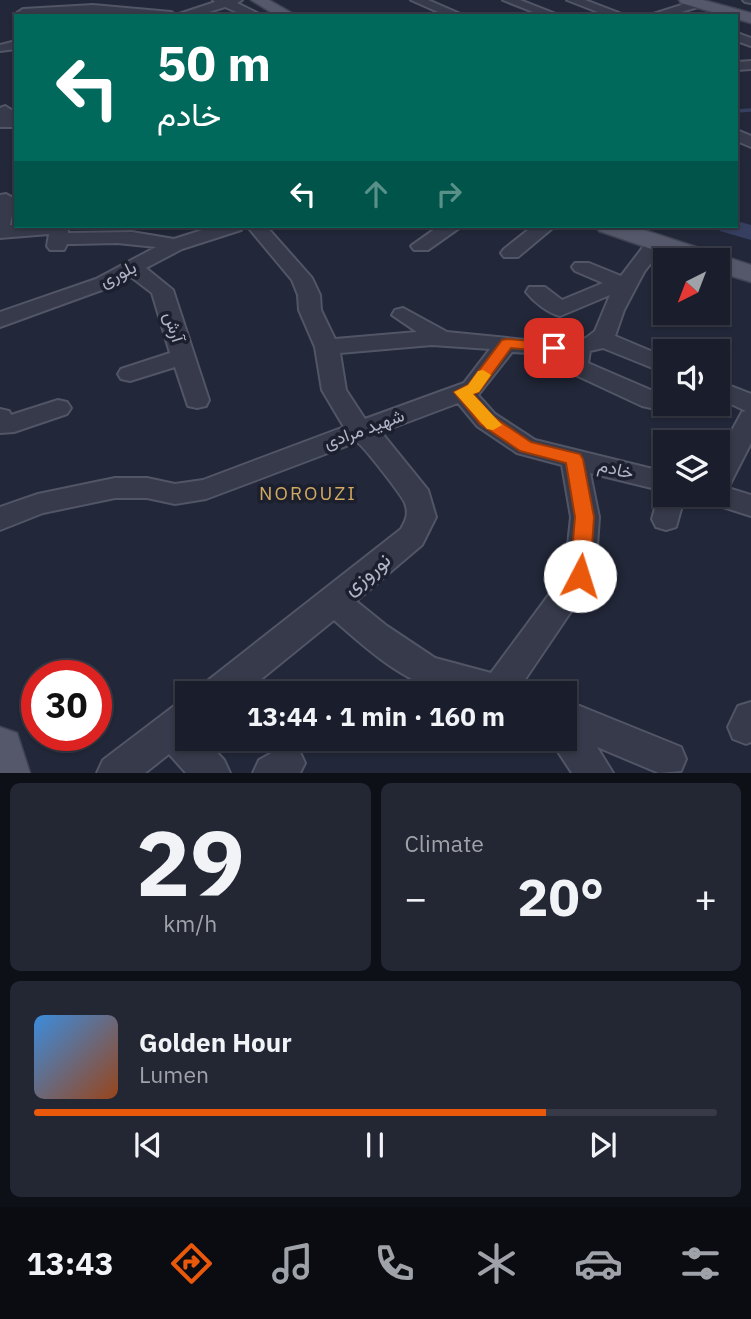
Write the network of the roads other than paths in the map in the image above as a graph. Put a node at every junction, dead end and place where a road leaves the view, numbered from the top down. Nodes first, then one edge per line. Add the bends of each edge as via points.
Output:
1 (258, 0) edge
2 (417, 0) edge
3 (509, 0) edge
4 (227, 1) edge
5 (577, 1) edge
6 (693, 4) edge
7 (23, 13) dead end
8 (149, 14) edge
9 (188, 14) edge
10 (253, 14) edge
11 (285, 14) edge
12 (454, 14) edge
13 (549, 14) edge
14 (615, 14) edge
15 (662, 14) edge
16 (726, 14) edge
17 (729, 14) edge
18 (7, 198) edge
19 (0, 226) edge
20 (47, 228) edge
21 (59, 228) edge
22 (228, 228) edge
23 (259, 228) edge
24 (449, 228) edge
25 (542, 228) edge
26 (614, 228) edge
27 (0, 232) edge
28 (657, 242) junction
29 (175, 245) junction
30 (422, 246) dead end
31 (674, 248) edge
32 (511, 253) dead end
33 (582, 267) dead end
34 (730, 267) edge
35 (132, 268) junction
36 (751, 274) edge
37 (625, 285) junction
38 (537, 292) dead end
39 (403, 314) dead end
40 (0, 320) edge
41 (442, 338) junction
42 (590, 342) junction
43 (507, 343) junction
44 (327, 347) junction
45 (183, 357) junction
46 (653, 362) edge
47 (130, 374) dead end
48 (462, 392) junction
49 (730, 394) edge
50 (197, 400) dead end
51 (651, 400) dead end
52 (751, 404) edge
53 (58, 408) dead end
54 (0, 417) edge
55 (749, 428) edge
56 (360, 431) junction
57 (574, 459) junction
58 (730, 460) edge
59 (653, 479) edge
60 (730, 499) edge
61 (751, 506) edge
62 (0, 519) edge
63 (334, 601) junction
64 (233, 681) edge
65 (467, 681) edge
66 (511, 681) edge
67 (577, 721) edge
68 (175, 727) edge
69 (0, 749) edge
70 (577, 750) edge
71 (197, 751) edge
72 (667, 759) dead end
73 (6, 773) edge
74 (116, 773) edge
75 (211, 773) edge
76 (594, 773) edge

1 - 11 main road
2 - 12 street
3 - 13 street
4 - 9 street
4 - 10 street
5 - 13 street
5 - 14 street
6 - 15 street
6 - 16 main road
6 - 17 main road
7 - 8 street via 93,9
18 - 19 street
20 - 27 street
21 - 29 street via 57,245 104,235
22 - 29 street, بلوری
23 - 44 street, نوروزی via 302,278
24 - 30 street
25 - 32 street
26 - 28 main road
28 - 31 main road
28 - 37 street
29 - 35 street, بلوری
33 - 37 street
34 - 36 main road
35 - 40 street, بلوری
35 - 45 street, آرش via 162,290
37 - 38 street via 560,309
37 - 42 street
39 - 41 street
41 - 43 street
41 - 44 street
42 - 43 street via 536,348
42 - 46 street
42 - 51 street via 575,366 598,387
43 - 48 street, شهید مرادی via 473,388
44 - 56 street, نوروزی via 334,390
45 - 47 street
45 - 50 street, آرش
48 - 56 street, شهید مرادی
48 - 57 street, خادم via 486,420 526,447
49 - 52 street
53 - 54 street via 5,426
55 - 58 street
56 - 62 street, شهید مرادی via 206,489 175,494 115,488 38,504
56 - 63 street, نوروزی via 375,441 418,497 422,517 412,537
57 - 59 street, خادم
57 - 66 street via 585,517 580,576
60 - 61 street
63 - 64 street, نوروزی
63 - 65 street via 426,670
67 - 72 street
68 - 74 street
69 - 73 main road
70 - 76 street
71 - 75 street

